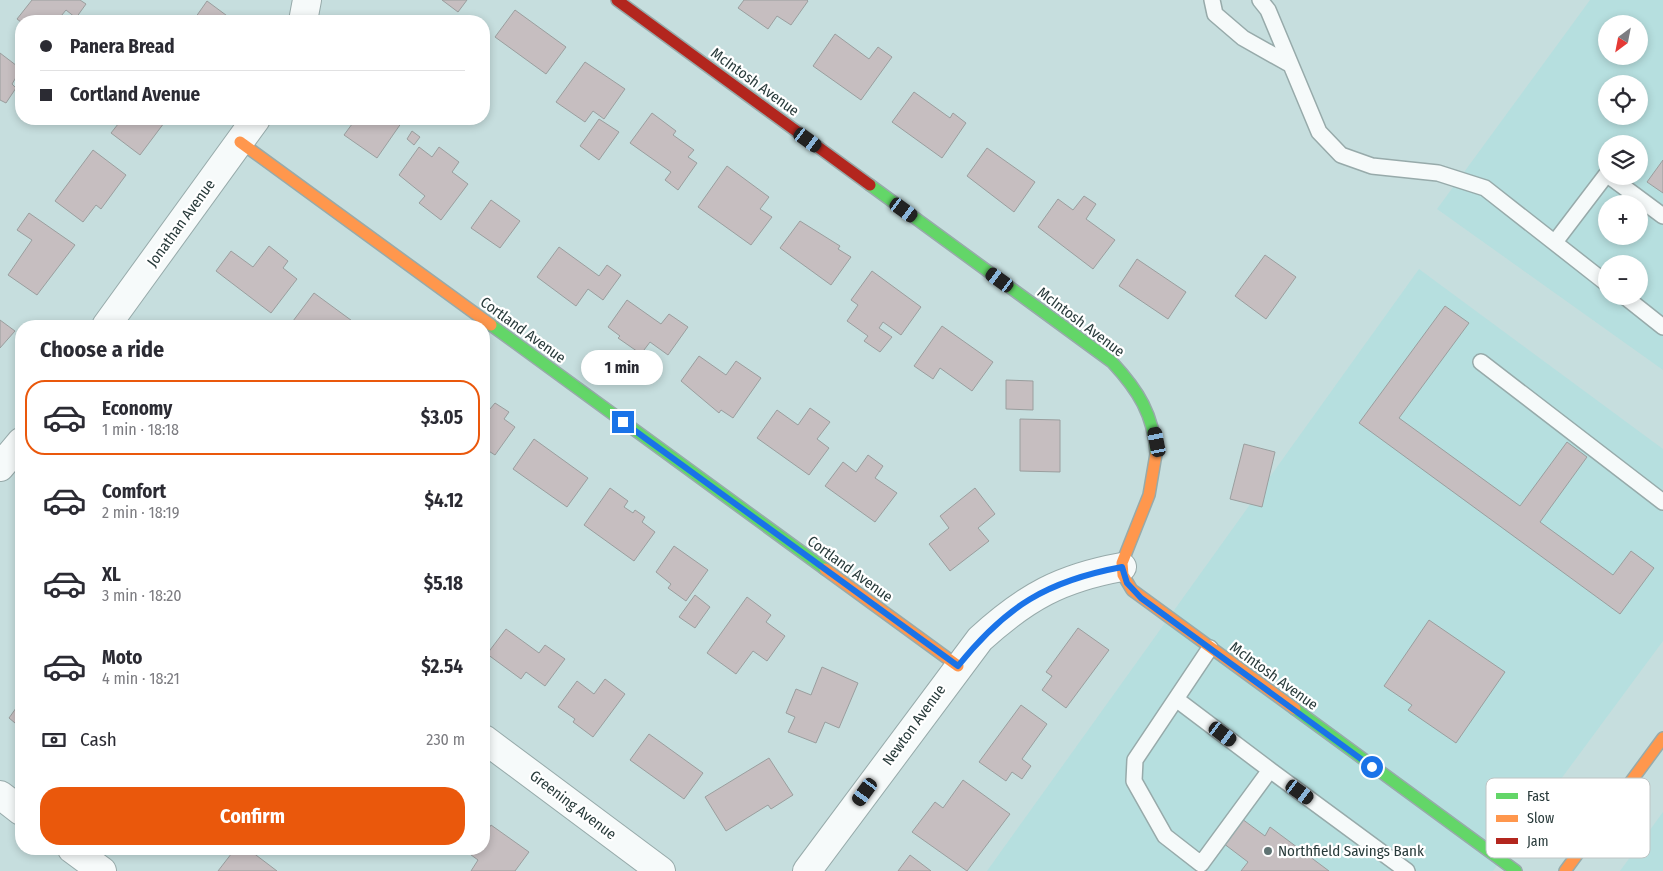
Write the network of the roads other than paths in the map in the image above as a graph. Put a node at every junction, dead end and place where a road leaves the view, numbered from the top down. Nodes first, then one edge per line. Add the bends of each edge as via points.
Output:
1 (307, 0) edge
2 (617, 0) edge
3 (1212, 0) edge
4 (1260, 0) edge
5 (304, 15) edge
6 (1291, 65) junction
7 (252, 125) edge
8 (240, 142) junction
9 (1601, 185) edge
10 (1620, 185) edge
11 (1663, 216) edge
12 (1555, 242) junction
13 (1598, 276) edge
14 (1635, 305) edge
15 (110, 320) edge
16 (484, 320) edge
17 (490, 324) edge
18 (1663, 327) edge
19 (1481, 362) dead end
20 (15, 449) edge
21 (0, 467) edge
22 (1663, 502) edge
23 (1122, 567) junction
24 (1210, 648) junction
25 (958, 666) junction
26 (1176, 699) junction
27 (1663, 738) edge
28 (490, 743) edge
29 (1270, 770) junction
30 (1633, 778) edge
31 (0, 795) edge
32 (15, 806) edge
33 (1486, 849) edge
34 (80, 855) edge
35 (1498, 858) edge
36 (1574, 858) edge
37 (102, 871) edge
38 (661, 871) edge
39 (807, 871) edge
40 (1407, 871) edge
41 (1516, 871) edge
42 (1564, 871) edge

1 - 5 street
2 - 23 main road, McIntosh Avenue via 1126,375 1152,420 1158,458 1155,476 1124,553
3 - 6 lane via 1215,14 1243,38
4 - 6 lane via 1268,10
6 - 12 lane via 1319,132 1341,155 1372,166 1438,173 1485,188
7 - 8 street, Jonathan Avenue
8 - 15 street, Jonathan Avenue
8 - 16 main road, Cortland Avenue
9 - 12 lane
10 - 11 lane
12 - 13 lane
14 - 18 lane
17 - 25 main road, Cortland Avenue
19 - 22 lane
20 - 21 street
23 - 24 main road, McIntosh Avenue via 1132,590
23 - 25 street, Newton Avenue via 1073,579 1028,599 980,639
24 - 26 lane
24 - 33 main road, McIntosh Avenue
25 - 39 street, Newton Avenue
26 - 29 lane
26 - 29 lane via 1135,760 1134,781 1166,836 1200,864
27 - 30 main road
28 - 38 street, Greening Avenue
29 - 40 lane
31 - 32 street
34 - 37 street
35 - 41 main road, McIntosh Avenue
36 - 42 main road

